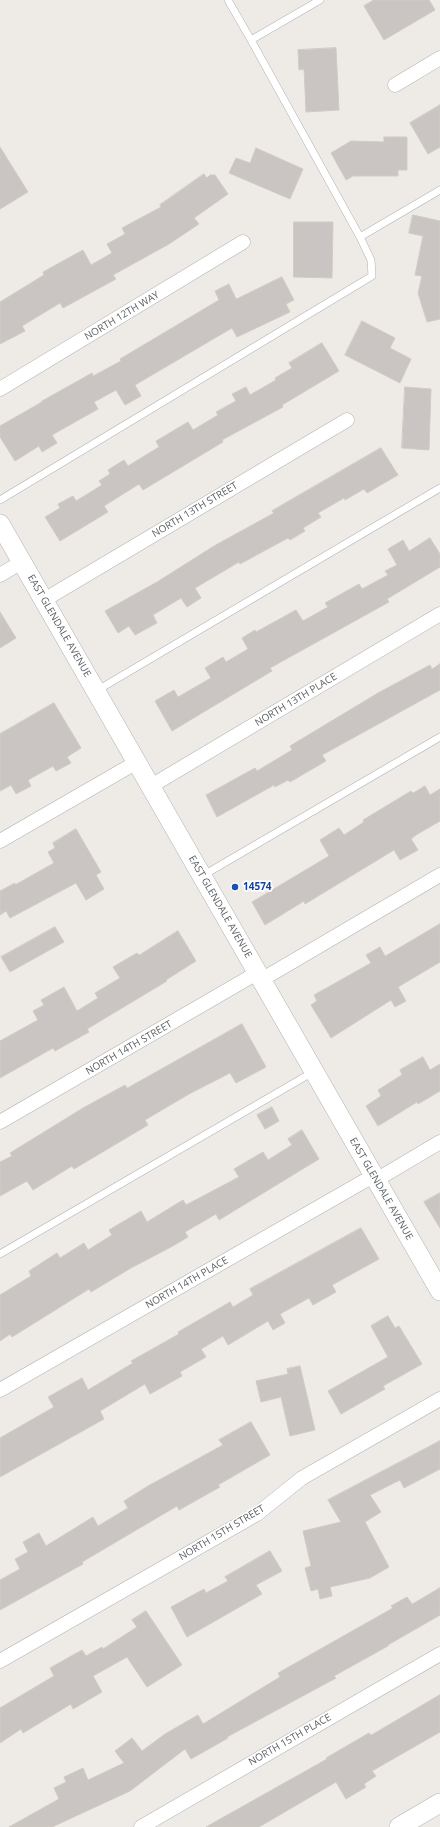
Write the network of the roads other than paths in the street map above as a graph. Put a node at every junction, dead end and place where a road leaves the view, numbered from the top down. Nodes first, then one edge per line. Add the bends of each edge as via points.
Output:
1 (228, 0) edge
2 (320, 0) edge
3 (251, 40) junction
4 (440, 58) edge
5 (396, 85) dead end
6 (440, 190) edge
7 (360, 237) junction
8 (243, 242) dead end
9 (0, 390) edge
10 (347, 420) dead end
11 (440, 488) edge
12 (0, 500) edge
13 (0, 524) edge
14 (22, 562) junction
15 (0, 575) edge
16 (44, 600) junction
17 (440, 614) edge
18 (96, 692) junction
19 (440, 737) edge
20 (137, 762) junction
21 (151, 786) junction
22 (0, 842) edge
23 (440, 875) edge
24 (202, 876) junction
25 (259, 977) junction
26 (313, 1072) junction
27 (0, 1122) edge
28 (440, 1142) edge
29 (375, 1178) junction
30 (0, 1254) edge
31 (438, 1283) edge
32 (0, 1390) edge
33 (440, 1399) edge
34 (440, 1654) edge
35 (0, 1661) edge
36 (440, 1803) edge
37 (141, 1827) edge
38 (399, 1827) edge

1 - 3 lane
2 - 3 lane
3 - 7 lane
4 - 5 street
6 - 7 lane
7 - 12 lane via 371,260 372,276
8 - 9 street, NORTH 12TH WAY
10 - 16 street, NORTH 13TH STREET
11 - 18 lane
13 - 14 main road, EAST GLENDALE AVENUE
14 - 15 street
14 - 16 main road, EAST GLENDALE AVENUE
16 - 18 main road, EAST GLENDALE AVENUE
17 - 21 street, NORTH 13TH PLACE
18 - 20 main road, EAST GLENDALE AVENUE
19 - 24 lane
20 - 21 main road, EAST GLENDALE AVENUE
20 - 22 street
21 - 24 main road, EAST GLENDALE AVENUE
23 - 25 street, NORTH 14TH STREET
24 - 25 main road, EAST GLENDALE AVENUE
25 - 26 main road, EAST GLENDALE AVENUE
25 - 27 street, NORTH 14TH STREET
26 - 29 main road, EAST GLENDALE AVENUE
26 - 30 lane
28 - 29 street, NORTH 14TH PLACE
29 - 31 main road, EAST GLENDALE AVENUE
29 - 32 street, NORTH 14TH PLACE
33 - 35 street, NORTH 15TH STREET via 302,1478 257,1514
34 - 37 street, NORTH 15TH PLACE
36 - 38 main road

